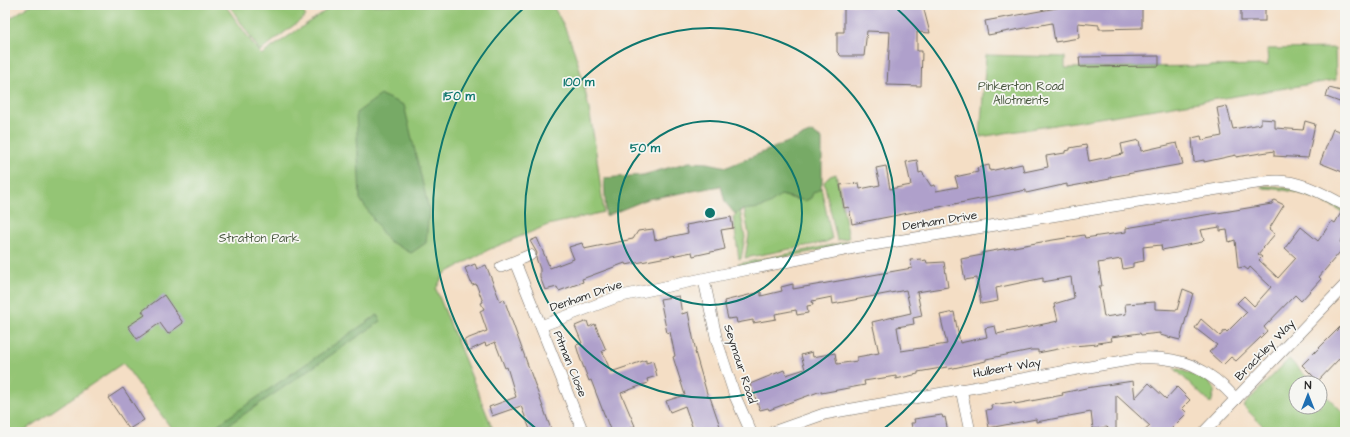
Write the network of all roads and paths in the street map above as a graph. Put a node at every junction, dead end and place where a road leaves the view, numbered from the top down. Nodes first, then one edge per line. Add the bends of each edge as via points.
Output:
1 (1345, 205) edge
2 (530, 255) dead end
3 (515, 262) junction
4 (501, 267) dead end
5 (704, 280) junction
6 (1345, 285) edge
7 (541, 326) junction
8 (961, 389) junction
9 (1236, 399) junction
10 (583, 432) edge
11 (750, 432) edge
12 (773, 432) edge
13 (970, 432) edge
14 (1204, 432) edge

1 - 5 street, Denham Drive via 1309,187 1293,183 1277,181 1249,184 854,248
2 - 3 street
3 - 4 street
3 - 7 street, Pitman Close
5 - 7 street, Denham Drive via 617,298
5 - 11 street, Seymour Road via 717,341
6 - 9 street, Brackley Way
7 - 10 street, Pitman Close
8 - 9 street, Hulbert Way via 1140,358 1161,357 1194,365
8 - 12 street, Hulbert Way via 824,414
8 - 13 street
9 - 14 street, Brackley Way

